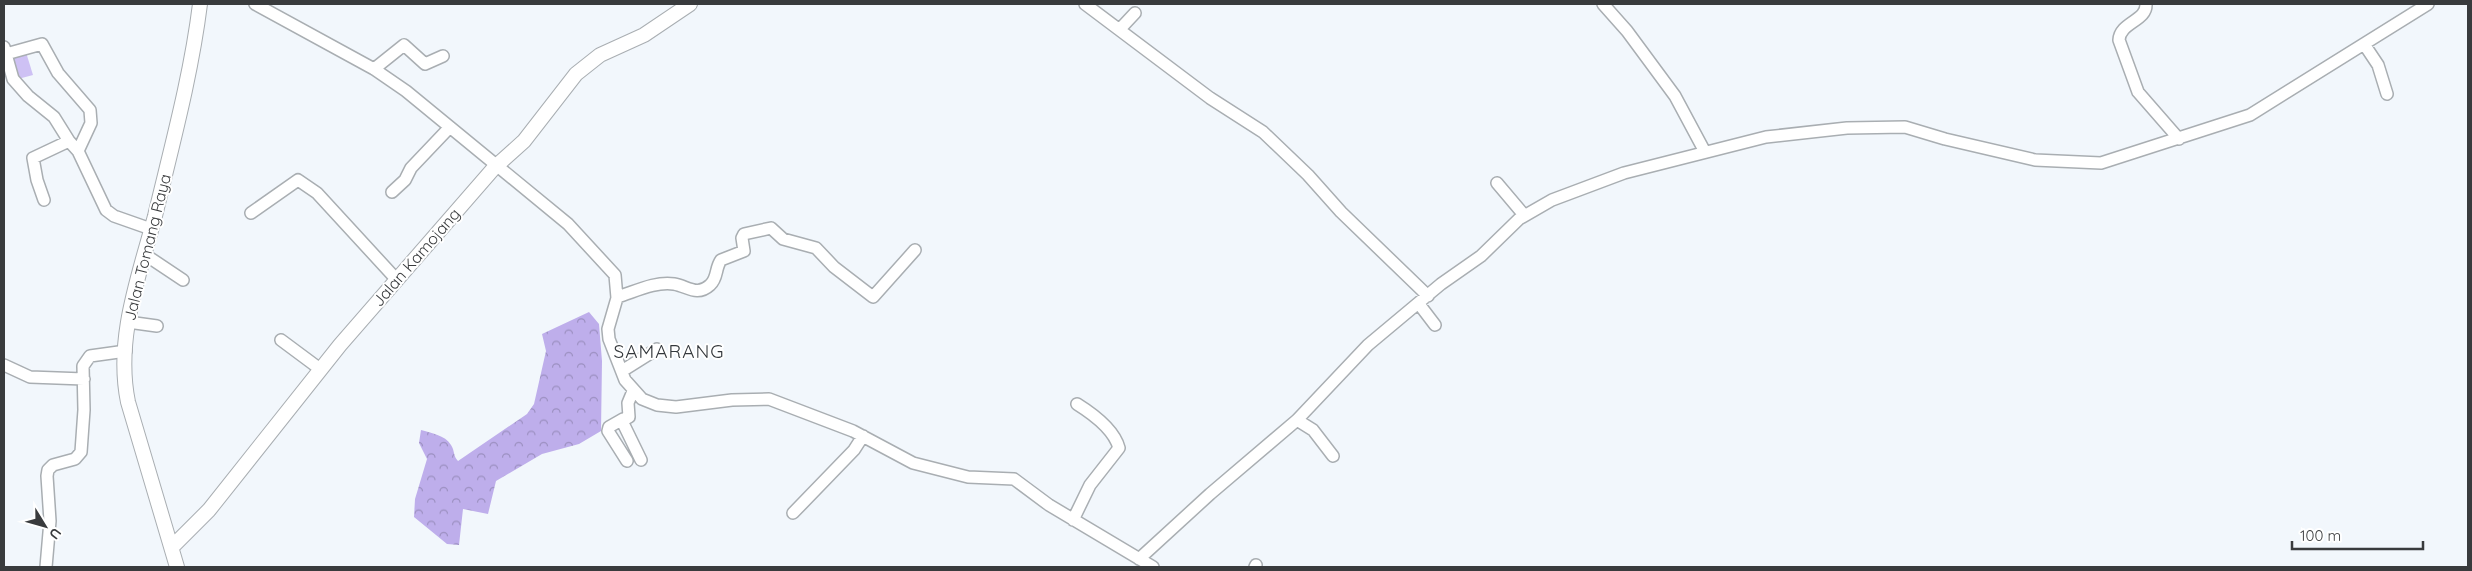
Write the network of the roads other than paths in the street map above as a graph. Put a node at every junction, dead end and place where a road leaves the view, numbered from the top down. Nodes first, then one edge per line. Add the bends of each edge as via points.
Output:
1 (200, 4) edge
2 (255, 4) edge
3 (690, 4) edge
4 (1603, 4) edge
5 (2146, 4) edge
6 (2428, 4) edge
7 (1093, 6) edge
8 (1135, 13) dead end
9 (1120, 29) junction
10 (2364, 44) junction
11 (5, 50) edge
12 (443, 56) dead end
13 (374, 69) junction
14 (8, 74) edge
15 (2387, 94) dead end
16 (450, 127) junction
17 (2179, 139) junction
18 (69, 141) junction
19 (78, 151) junction
20 (1705, 152) junction
21 (497, 165) junction
22 (1497, 183) dead end
23 (392, 192) dead end
24 (44, 200) dead end
25 (251, 213) dead end
26 (1524, 215) junction
27 (151, 229) junction
28 (915, 250) dead end
29 (144, 254) junction
30 (183, 280) dead end
31 (397, 280) junction
32 (616, 297) junction
33 (1424, 300) junction
34 (128, 322) junction
35 (1435, 325) dead end
36 (157, 326) dead end
37 (281, 340) dead end
38 (657, 349) dead end
39 (126, 351) junction
40 (4, 365) edge
41 (320, 369) junction
42 (622, 371) junction
43 (84, 379) junction
44 (633, 391) junction
45 (1077, 404) dead end
46 (623, 419) junction
47 (1297, 420) junction
48 (863, 436) junction
49 (1333, 456) dead end
50 (642, 460) dead end
51 (627, 461) dead end
52 (793, 513) dead end
53 (1073, 520) junction
54 (172, 547) junction
55 (1140, 559) junction
56 (46, 567) edge
57 (177, 567) edge
58 (1153, 567) edge

1 - 27 main road, Jalan Tomang Raya via 185,96
2 - 13 street
3 - 21 main road, Jalan Kamojang via 644,35 600,55 581,70 524,141
4 - 20 street via 1675,96
5 - 17 street via 2143,13 2121,31 2119,40 2138,92
6 - 10 street
7 - 9 street
8 - 9 street
9 - 33 street via 1210,98 1263,132 1308,174
10 - 15 street via 2378,65
10 - 17 street via 2250,115
11 - 14 street
11 - 19 street via 42,44 58,73 90,110 91,123
12 - 13 street via 425,64 404,45
13 - 16 street
14 - 18 street via 54,118
16 - 21 street
16 - 23 street
17 - 20 street via 2097,163 2035,160 1945,140 1905,127 1803,132
18 - 19 street
18 - 24 street via 33,158
19 - 27 street via 106,210
20 - 26 street via 1624,173 1552,200
21 - 31 main road, Jalan Kamojang
21 - 32 street via 568,224 606,265 616,280
22 - 26 street
25 - 31 street via 298,180 317,193
26 - 33 street via 1481,256
27 - 29 main road, Jalan Tomang Raya
28 - 32 street via 873,297 834,267 816,248 783,239 771,228 744,234 744,252 721,260 716,278 704,289 660,285
29 - 30 street
29 - 34 main road, Jalan Tomang Raya
31 - 41 main road, Jalan Kamojang
32 - 42 street via 608,335
33 - 35 street
33 - 47 street via 1368,345
34 - 36 street
34 - 39 main road, Jalan Tomang Raya
37 - 41 street
38 - 42 street
39 - 43 street via 90,356 84,366
39 - 54 main road, Jalan Tomang Raya via 128,402
40 - 43 street via 30,377
41 - 54 main road, Jalan Kamojang via 209,510
42 - 44 street
43 - 56 street via 81,452 75,459 53,465 47,473 50,521
44 - 46 street via 628,403 629,417
44 - 48 street via 648,402 676,407 769,399
45 - 53 street via 1108,430 1119,448 1086,492
46 - 50 street
46 - 51 street via 608,431
47 - 49 street via 1313,430
47 - 55 street
48 - 52 street via 854,450
48 - 53 street via 927,468 968,477 1014,480
53 - 55 street
54 - 57 main road, Jalan Tomang Raya
55 - 58 street

